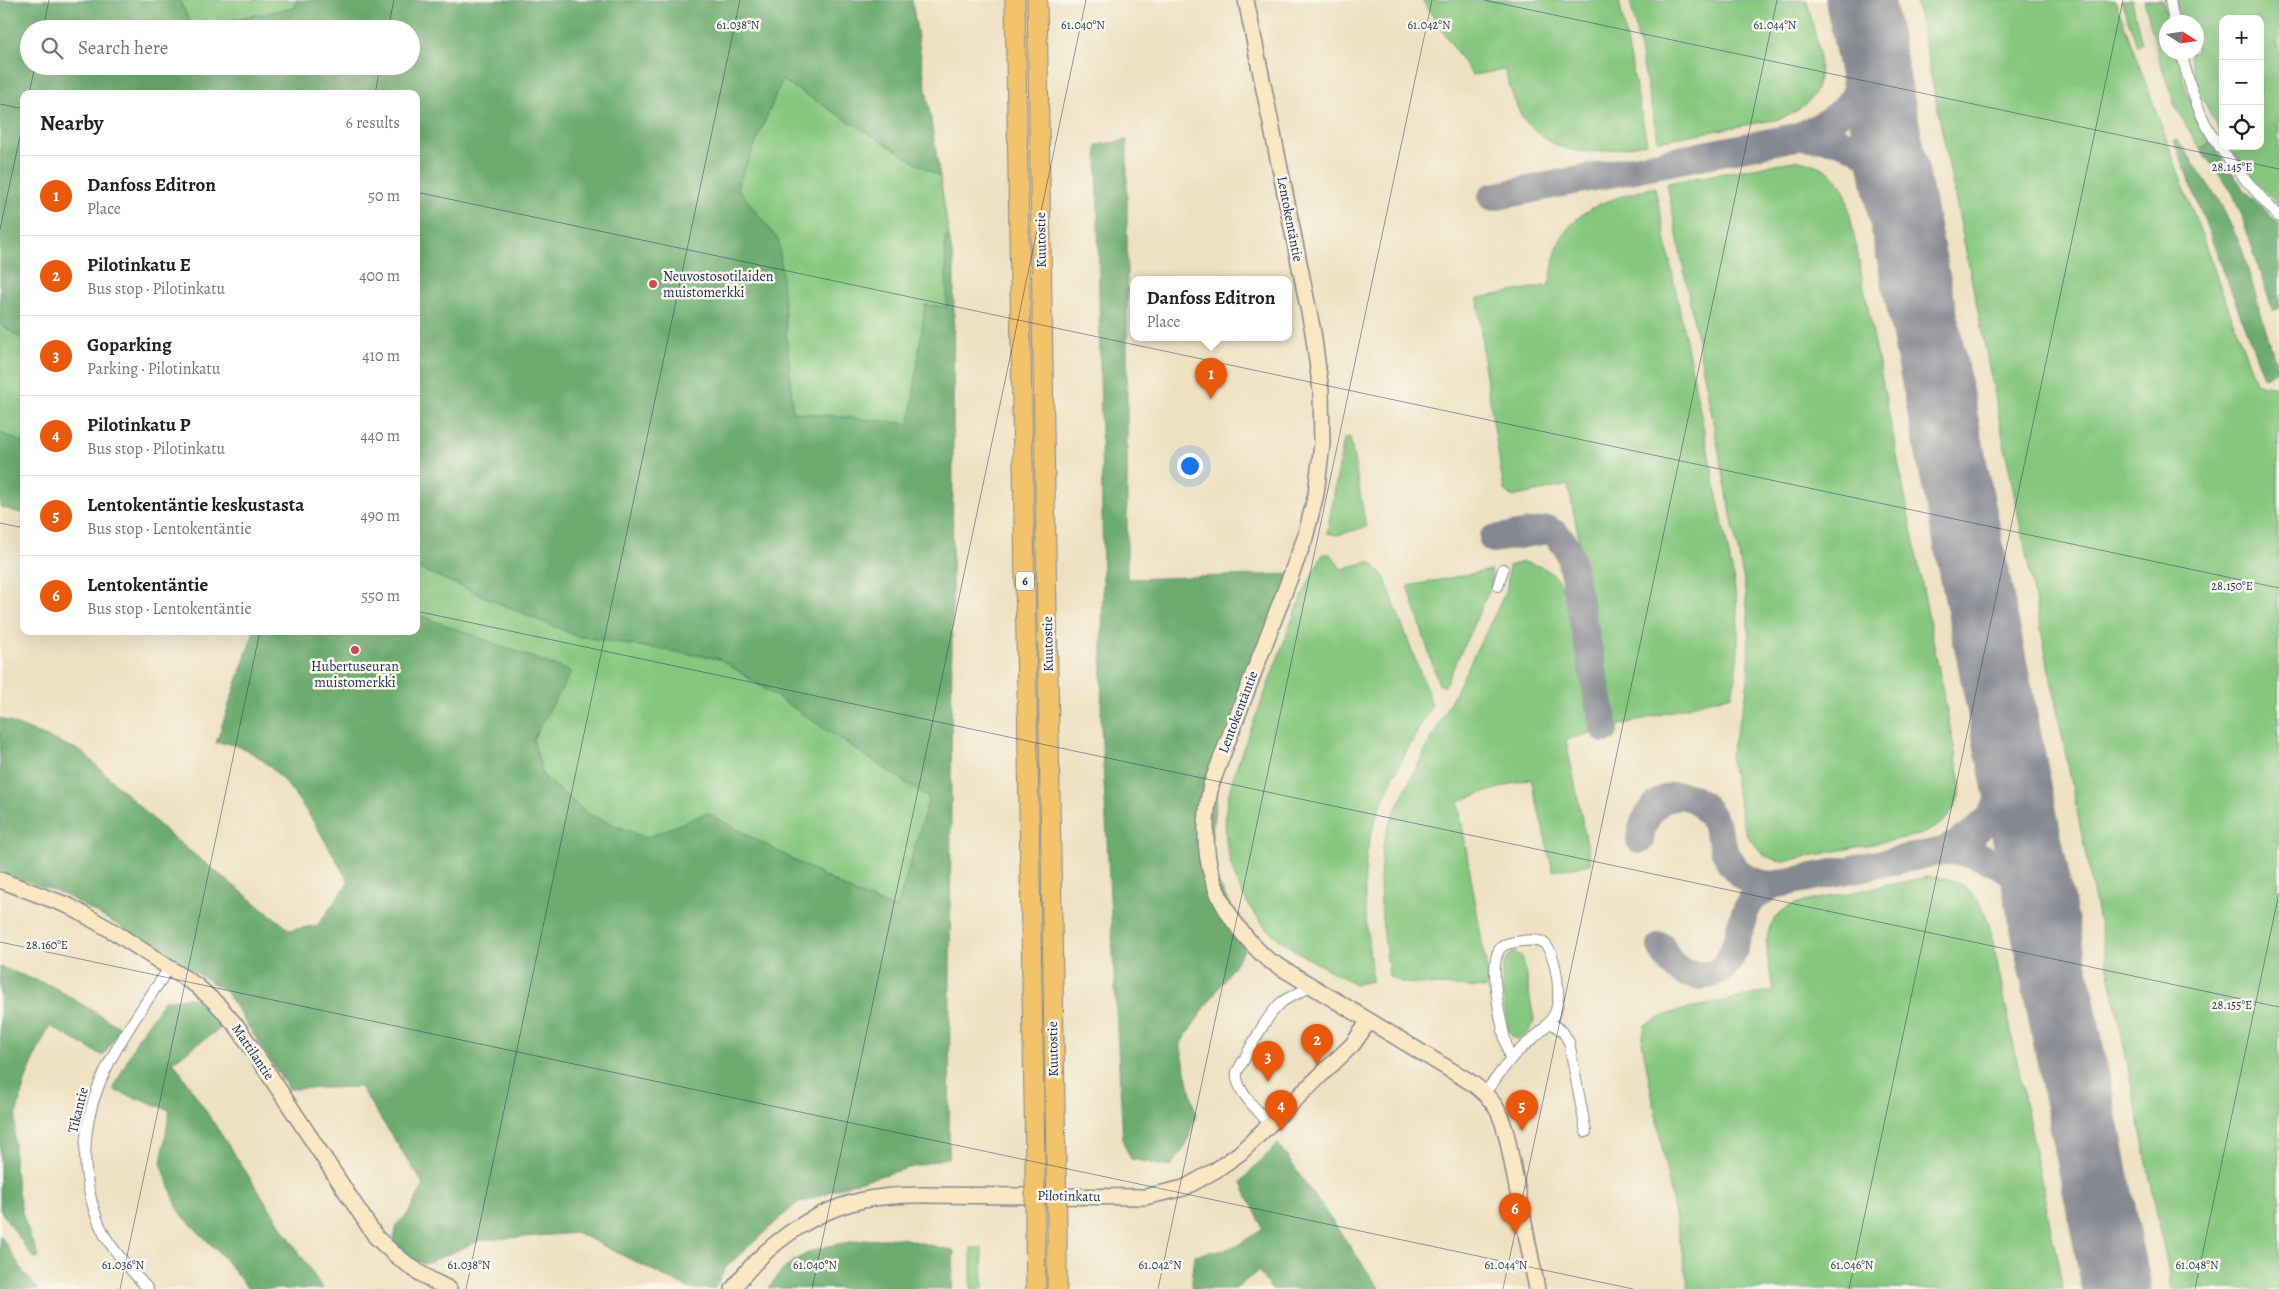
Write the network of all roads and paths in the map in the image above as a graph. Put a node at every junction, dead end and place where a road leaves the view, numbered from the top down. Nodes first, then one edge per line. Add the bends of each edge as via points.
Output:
1 (1015, 0) edge
2 (1037, 0) edge
3 (1246, 0) edge
4 (2170, 0) edge
5 (2173, 15) edge
6 (2184, 60) edge
7 (2279, 217) edge
8 (1503, 569) dead end
9 (1498, 586) dead end
10 (0, 880) edge
11 (169, 968) junction
12 (1308, 985) junction
13 (1369, 1021) junction
14 (1550, 1022) junction
15 (1510, 1059) junction
16 (1484, 1093) junction
17 (1270, 1125) junction
18 (1586, 1132) dead end
19 (148, 1289) edge
20 (449, 1289) edge
21 (734, 1289) edge
22 (1036, 1289) edge
23 (1058, 1289) edge
24 (1537, 1289) edge

1 - 22 highway, Kuutostie / 6, bridge
2 - 23 highway, Kuutostie / 6, bridge
3 - 12 street, Lentokentäntie via 1313,332 1321,391 1322,444 1316,494 1304,538 1211,785 1205,835 1208,862 1223,907 1248,941 1267,959
4 - 5 street
6 - 7 street via 2200,112 2216,141
8 - 9 street
10 - 11 street, Mattilantie via 69,906 116,932
11 - 19 street, Tikantie via 103,1074 92,1101 85,1134 84,1164 91,1198 104,1234
11 - 20 street, Mattilantie via 204,992 239,1029 376,1237 419,1274
12 - 13 street, Lentokentäntie
12 - 17 street via 1301,993 1283,1001 1274,1012 1237,1072 1239,1087
13 - 16 street, Lentokentäntie
13 - 17 street, Pilotinkatu via 1353,1044
14 - 15 street
14 - 15 street via 1559,992 1554,965 1545,945 1529,940 1506,944 1496,960 1497,998
14 - 18 street via 1563,1032 1569,1042
15 - 16 street
16 - 24 street, Lentokentäntie via 1497,1107 1503,1120
17 - 21 street, Pilotinkatu via 1216,1170 1184,1188 1145,1197 923,1194 859,1201 821,1215 777,1242

